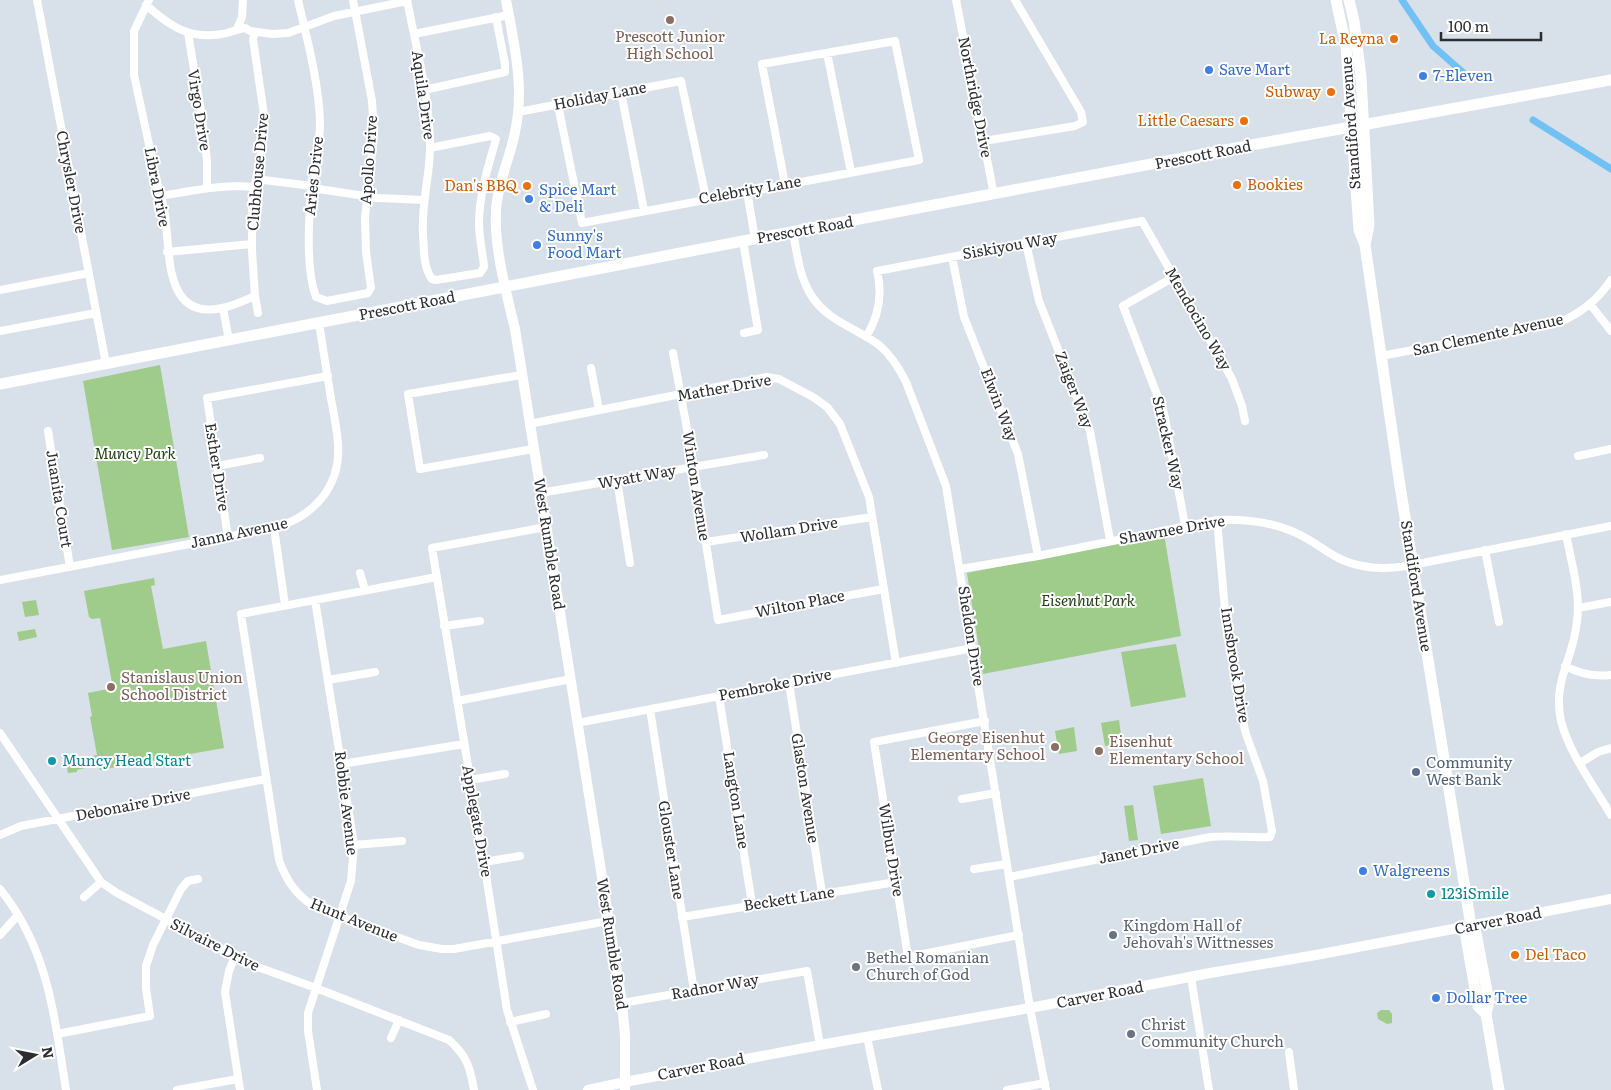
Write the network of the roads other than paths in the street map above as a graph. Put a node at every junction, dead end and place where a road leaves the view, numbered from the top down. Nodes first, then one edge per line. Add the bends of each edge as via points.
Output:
1 (37, 0) edge
2 (243, 0) edge
3 (298, 0) edge
4 (353, 0) edge
5 (506, 0) edge
6 (956, 0) edge
7 (1015, 0) edge
8 (1336, 0) edge
9 (1349, 0) edge
10 (407, 1) edge
11 (147, 2) edge
12 (356, 12) junction
13 (502, 16) junction
14 (304, 27) junction
15 (237, 29) junction
16 (255, 32) junction
17 (188, 33) junction
18 (414, 34) junction
19 (827, 53) junction
20 (1611, 80) edge
21 (424, 90) junction
22 (621, 92) junction
23 (558, 104) junction
24 (518, 112) junction
25 (1364, 125) junction
26 (1351, 128) junction
27 (984, 141) junction
28 (430, 148) junction
29 (851, 172) junction
30 (255, 183) junction
31 (785, 184) junction
32 (312, 187) junction
33 (208, 188) junction
34 (747, 191) junction
35 (994, 195) junction
36 (161, 196) junction
37 (366, 196) junction
38 (706, 198) junction
39 (424, 200) junction
40 (644, 210) junction
41 (1142, 221) joint
42 (793, 232) junction
43 (749, 240) junction
44 (1026, 243) junction
45 (252, 244) junction
46 (1365, 245) junction
47 (167, 252) junction
48 (952, 257) junction
49 (89, 273) junction
50 (1174, 277) junction
51 (1611, 280) edge
52 (506, 287) junction
53 (0, 290) edge
54 (370, 291) joint
55 (255, 296) junction
56 (1590, 304) junction
57 (223, 308) junction
58 (96, 313) junction
59 (258, 313) dead end
60 (319, 323) junction
61 (0, 331) edge
62 (1611, 331) edge
63 (744, 333) dead end
64 (866, 337) junction
65 (229, 340) junction
66 (673, 353) dead end
67 (1381, 356) junction
68 (106, 364) junction
69 (591, 368) dead end
70 (520, 374) junction
71 (328, 376) junction
72 (0, 384) edge
73 (681, 395) junction
74 (599, 410) junction
75 (1245, 421) dead end
76 (529, 424) junction
77 (48, 431) dead end
78 (533, 449) junction
79 (1611, 449) edge
80 (764, 455) dead end
81 (1578, 456) dead end
82 (260, 458) dead end
83 (217, 466) junction
84 (694, 467) junction
85 (617, 480) junction
86 (540, 493) junction
87 (872, 517) junction
88 (1217, 520) junction
89 (1186, 526) junction
90 (1611, 526) edge
91 (546, 527) junction
92 (274, 528) junction
93 (1566, 534) junction
94 (228, 537) junction
95 (1110, 540) junction
96 (706, 542) junction
97 (1485, 550) junction
98 (1038, 556) junction
99 (630, 563) dead end
100 (1413, 564) junction
101 (70, 567) junction
102 (960, 569) junction
103 (360, 573) dead end
104 (437, 577) junction
105 (0, 580) edge
106 (883, 589) junction
107 (365, 590) junction
108 (315, 600) junction
109 (1611, 602) edge
110 (285, 605) junction
111 (1578, 608) junction
112 (718, 620) joint
113 (480, 621) dead end
114 (1499, 622) dead end
115 (444, 626) junction
116 (973, 648) junction
117 (896, 663) junction
118 (1565, 666) junction
119 (375, 672) dead end
120 (1611, 675) edge
121 (571, 678) junction
122 (328, 680) junction
123 (789, 683) junction
124 (719, 696) junction
125 (456, 701) junction
126 (650, 709) junction
127 (985, 721) junction
128 (578, 723) junction
129 (0, 733) edge
130 (4, 744) edge
131 (464, 744) junction
132 (1611, 748) edge
133 (1580, 763) junction
134 (342, 764) junction
135 (505, 774) dead end
136 (266, 779) junction
137 (470, 780) junction
138 (996, 793) junction
139 (962, 799) dead end
140 (1611, 815) edge
141 (59, 819) junction
142 (0, 835) edge
143 (1270, 837) joint
144 (402, 841) dead end
145 (354, 845) junction
146 (520, 856) dead end
147 (484, 862) junction
148 (1007, 864) junction
149 (974, 869) dead end
150 (1010, 877) junction
151 (198, 879) dead end
152 (101, 882) junction
153 (896, 882) junction
154 (0, 889) edge
155 (822, 893) junction
156 (84, 897) dead end
157 (1611, 899) edge
158 (752, 904) junction
159 (18, 915) junction
160 (339, 916) junction
161 (682, 917) junction
162 (165, 919) junction
163 (608, 921) junction
164 (1471, 926) junction
165 (0, 935) edge
166 (1019, 935) junction
167 (496, 941) junction
168 (235, 956) junction
169 (1191, 977) junction
170 (316, 988) junction
171 (694, 991) junction
172 (622, 1003) junction
173 (1030, 1008) junction
174 (546, 1014) dead end
175 (398, 1020) junction
176 (510, 1022) junction
177 (57, 1034) junction
178 (867, 1037) junction
179 (391, 1038) dead end
180 (820, 1045) junction
181 (1289, 1052) dead end
182 (238, 1079) junction
183 (625, 1086) edge
184 (1045, 1086) edge
185 (66, 1090) edge
186 (177, 1090) edge
187 (240, 1090) edge
188 (317, 1090) edge
189 (474, 1090) edge
190 (533, 1090) edge
191 (588, 1090) edge
192 (878, 1090) edge
193 (1008, 1090) edge
194 (1208, 1090) edge
195 (1294, 1090) edge
196 (1499, 1090) edge

1 - 49 street, Chrysler Drive
2 - 15 street
3 - 14 street, Aries Drive
4 - 12 street, Apollo Drive
5 - 13 street, West Rumble Road
6 - 27 street, Northridge Drive
7 - 27 street via 1081,112 1083,122
8 - 26 main road, Standiford Avenue via 1346,46
9 - 25 main road, Standiford Avenue via 1357,41
10 - 12 street
10 - 18 street, Aquila Drive
11 - 17 street via 170,26
11 - 36 street, Libra Drive via 134,30 134,75
12 - 14 street
12 - 37 street, Apollo Drive via 372,101 374,132
13 - 18 street
13 - 21 street via 505,72
13 - 24 street, West Rumble Road via 518,61
14 - 16 street via 288,33
14 - 32 street, Aries Drive via 320,122
15 - 16 street
15 - 17 street via 214,35
16 - 30 street, Clubhouse Drive via 264,115 262,150
17 - 33 street, Virgo Drive via 202,117
18 - 21 street, Aquila Drive
19 - 29 street
19 - 29 street, Celebrity Lane via 895,41 919,160
19 - 31 street via 762,64
20 - 25 main road, Prescott Road
21 - 28 street, Aquila Drive
22 - 23 street, Holiday Lane
22 - 38 street, Holiday Lane via 681,81
22 - 40 street
23 - 24 street, Holiday Lane
23 - 40 street, Celebrity Lane via 582,223
24 - 52 street, West Rumble Road via 496,208 497,238
25 - 26 main road, Prescott Road
25 - 46 main road, Standiford Avenue via 1369,225
26 - 35 main road, Prescott Road
26 - 46 main road, Standiford Avenue via 1359,230
27 - 35 street, Northridge Drive
28 - 39 street, Aquila Drive
28 - 39 street, Aquila Drive via 490,136 496,139 480,206 482,271 432,279 424,249
29 - 31 street, Celebrity Lane
30 - 32 street
30 - 33 street
30 - 45 street, Clubhouse Drive
31 - 34 street, Celebrity Lane
32 - 37 street
32 - 54 street, Aries Drive via 309,239 316,297 327,302
33 - 36 street
34 - 38 street, Celebrity Lane
34 - 43 street
35 - 42 main road, Prescott Road
36 - 47 street, Libra Drive
37 - 39 street
37 - 54 street, Apollo Drive via 365,236
38 - 40 street, Celebrity Lane
41 - 44 street, Siskiyou Way
41 - 50 street, Mendocino Way
42 - 43 main road, Prescott Road
42 - 64 street, Sheldon Drive via 802,275 812,296 836,321
43 - 52 main road, Prescott Road
43 - 63 street via 758,330
44 - 48 street, Siskiyou Way
44 - 95 street, Zaiger Way via 1039,301 1090,431
45 - 47 street
45 - 55 street, Clubhouse Drive
46 - 67 main road, Standiford Avenue
47 - 57 street, Libra Drive via 171,276 182,298 208,310
48 - 64 street, Siskiyou Way via 877,271 879,305
48 - 98 street, Elwin Way via 964,318 1018,454
49 - 53 street
49 - 58 street, Chrysler Drive
50 - 75 street, Mendocino Way via 1232,379
50 - 89 street, Stracker Way via 1123,306 1164,413
51 - 56 street, San Clemente Avenue
52 - 60 main road, Prescott Road
52 - 70 street, West Rumble Road
55 - 57 street, Libra Drive
55 - 59 street, Clubhouse Drive
56 - 62 street
56 - 67 street, San Clemente Avenue via 1572,317 1546,326
57 - 65 street
58 - 61 street
58 - 68 street, Chrysler Drive
60 - 65 main road, Prescott Road
60 - 71 street, Janna Avenue
64 - 102 street, Sheldon Drive via 891,356 906,382 946,486
65 - 68 main road, Prescott Road
66 - 73 street, Winton Avenue
67 - 100 main road, Standiford Avenue
68 - 72 main road, Prescott Road
69 - 74 street
70 - 76 street, West Rumble Road
70 - 78 street via 408,394 420,469
71 - 83 street, Esther Drive via 207,398
71 - 92 street, Janna Avenue via 338,444 334,476 315,506 297,520
73 - 74 street, Mather Drive
73 - 84 street, Winton Avenue
73 - 87 street, Mather Drive via 767,377 779,379 813,397 827,407 840,424 869,497
74 - 76 street, Mather Drive
76 - 78 street, West Rumble Road
77 - 101 street, Juanita Court
78 - 86 street, West Rumble Road
79 - 81 street
80 - 84 street, Wyatt Way
82 - 83 street
83 - 94 street, Esther Drive
84 - 85 street, Wyatt Way
84 - 96 street, Winton Avenue
85 - 86 street, Wyatt Way
85 - 99 street
86 - 91 street, West Rumble Road
87 - 96 street, Wollam Drive
87 - 106 street, Mather Drive
88 - 89 street, Shawnee Drive
88 - 100 street, Shawnee Drive via 1274,525 1303,536 1342,560 1366,568
88 - 143 street, Innsbrook Drive via 1225,610 1241,712 1263,781 1272,831
89 - 95 street, Shawnee Drive
90 - 93 street, Shawnee Drive
91 - 104 street, Applegate Drive via 432,548
91 - 121 street, West Rumble Road
92 - 94 street, Janna Avenue
92 - 110 street
93 - 97 street, Shawnee Drive
93 - 111 street
94 - 101 street, Janna Avenue
95 - 98 street, Shawnee Drive
96 - 112 street, Winton Avenue
97 - 100 street, Shawnee Drive
97 - 114 street
98 - 102 street, Shawnee Drive
100 - 164 main road, Standiford Avenue
101 - 105 street, Janna Avenue
102 - 116 street, Sheldon Drive
103 - 107 street
104 - 107 street
104 - 115 street, Applegate Drive
106 - 112 street, Wilton Place
106 - 117 street, Mather Drive
107 - 108 street
108 - 110 street
108 - 122 street, Robbie Avenue
109 - 111 street
110 - 136 street, Hunt Avenue via 241,614
111 - 118 street via 1576,633
113 - 115 street
115 - 125 street, Applegate Drive
116 - 117 street, Pembroke Drive
116 - 127 street, Sheldon Drive
117 - 123 street, Pembroke Drive
118 - 120 street via 1590,675
118 - 133 street via 1559,694 1560,714 1567,738
119 - 122 street
121 - 125 street
121 - 128 street, West Rumble Road
122 - 134 street, Robbie Avenue
123 - 124 street, Pembroke Drive
123 - 155 street, Glaston Avenue
124 - 126 street, Pembroke Drive
124 - 158 street, Langton Lane
125 - 131 street, Applegate Drive
126 - 128 street, Pembroke Drive
126 - 161 street, Glouster Lane
127 - 138 street, Sheldon Drive
127 - 153 street, Wilbur Drive via 874,742
128 - 163 street, West Rumble Road
129 - 130 street, Silvaire Drive
130 - 141 street, Silvaire Drive
131 - 134 street
131 - 137 street, Applegate Drive
132 - 133 street
133 - 140 street
134 - 145 street, Robbie Avenue
135 - 137 street
136 - 141 street, Debonaire Drive
136 - 160 street, Hunt Avenue via 279,860 287,881 309,903
137 - 147 street, Applegate Drive
138 - 139 street
138 - 148 street, Sheldon Drive
141 - 142 street, Debonaire Drive via 21,826
141 - 152 street, Silvaire Drive
143 - 150 street, Janet Drive via 1210,837
144 - 145 street
145 - 160 street, Robbie Avenue via 351,881
146 - 147 street
147 - 167 street, Applegate Drive
148 - 149 street
148 - 150 street, Sheldon Drive
150 - 166 street, Sheldon Drive
151 - 162 street via 184,885
152 - 156 street
152 - 162 street, Silvaire Drive
153 - 155 street, Beckett Lane
153 - 166 street, Wilbur Drive via 908,957
154 - 159 street
155 - 158 street, Beckett Lane
157 - 164 street, Carver Road
158 - 161 street, Beckett Lane
159 - 165 street
159 - 177 street via 44,969
160 - 167 street, Hunt Avenue via 429,948 454,949
160 - 170 street, Robbie Avenue
161 - 171 street, Glouster Lane
162 - 168 street, Silvaire Drive
162 - 177 street via 146,966 150,1016
163 - 167 street, Hunt Avenue
163 - 172 street, West Rumble Road
164 - 169 street, Carver Road
164 - 196 main road, Standiford Avenue via 1477,934 1490,1002 1486,1014
166 - 173 street, Sheldon Drive
167 - 176 street, Applegate Drive
168 - 170 street, Silvaire Drive
168 - 182 street via 225,992
169 - 173 street, Carver Road
169 - 194 street
170 - 175 street, Silvaire Drive
170 - 188 street, Robbie Avenue via 307,1022
171 - 172 street, Radnor Way
171 - 180 street, Radnor Way via 807,971
172 - 183 street, West Rumble Road
173 - 178 street, Carver Road
173 - 184 street, Sheldon Drive
174 - 176 street
175 - 179 street
175 - 189 street, Silvaire Drive via 439,1035 456,1047 470,1068
176 - 190 street, Applegate Drive
177 - 185 street
178 - 180 street, Carver Road
178 - 192 street
180 - 183 street, Carver Road
181 - 195 street
182 - 186 street
182 - 187 street
183 - 191 street, Carver Road
184 - 193 street

